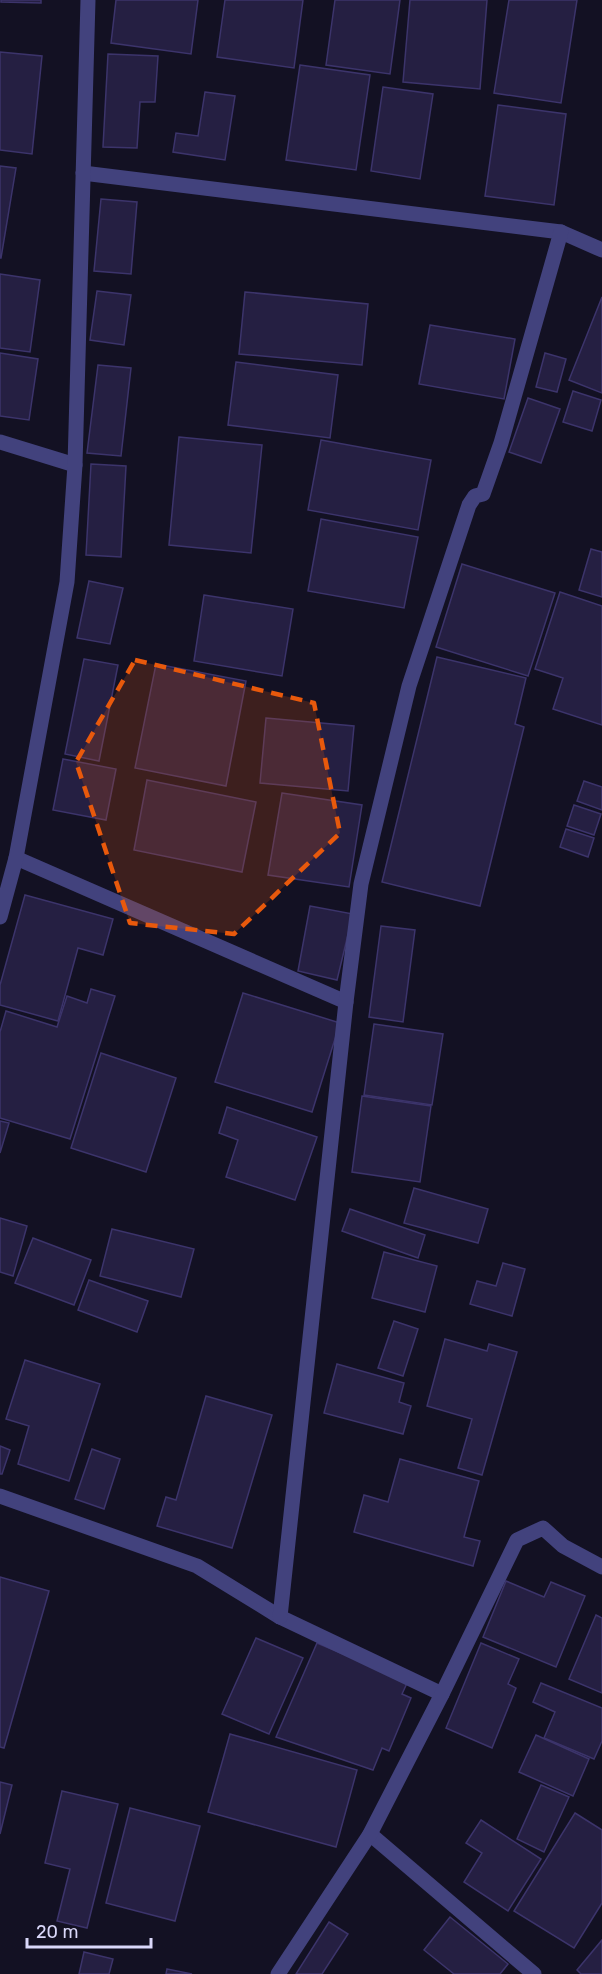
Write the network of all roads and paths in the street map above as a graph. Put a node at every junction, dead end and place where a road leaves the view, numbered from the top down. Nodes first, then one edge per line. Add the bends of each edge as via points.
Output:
1 (88, 0) edge
2 (83, 173) junction
3 (561, 232) junction
4 (602, 250) edge
5 (0, 442) edge
6 (75, 465) junction
7 (16, 858) junction
8 (0, 917) edge
9 (346, 1002) junction
10 (0, 1496) edge
11 (602, 1567) edge
12 (280, 1617) junction
13 (442, 1694) junction
14 (370, 1834) junction
15 (278, 1974) edge
16 (534, 1974) edge

1 - 2 street
2 - 3 street
2 - 6 street
3 - 4 street
3 - 9 street via 501,443 483,494 475,496 469,505 409,686 362,884
5 - 6 street
6 - 7 street via 67,582
7 - 8 street
7 - 9 street
9 - 12 street
10 - 12 street via 197,1566
11 - 13 street via 563,1546 543,1528 517,1540
12 - 13 street
13 - 14 street
14 - 15 street
14 - 16 street

